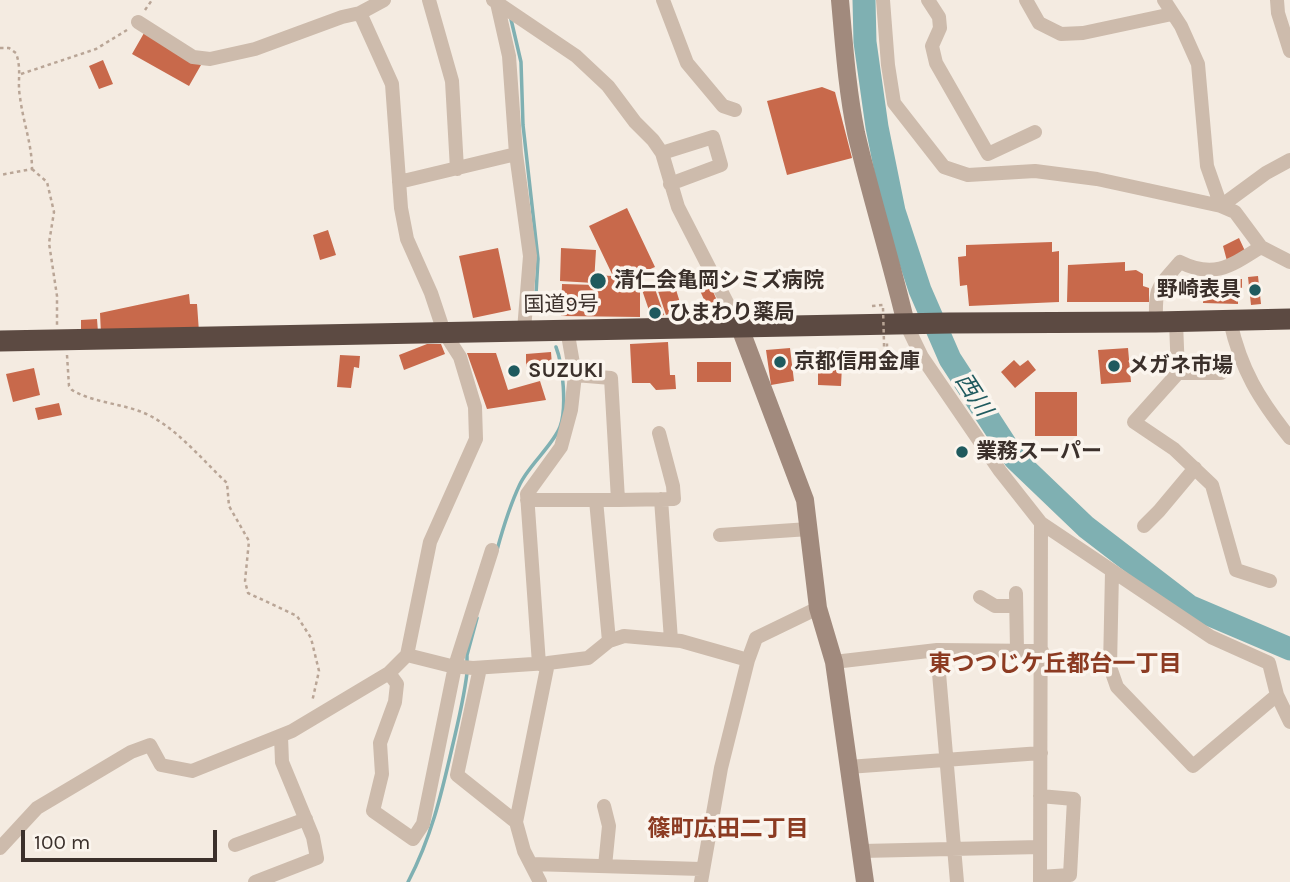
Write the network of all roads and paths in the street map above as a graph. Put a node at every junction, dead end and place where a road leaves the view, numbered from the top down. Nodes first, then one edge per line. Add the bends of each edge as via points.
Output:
1 (152, 0) edge
2 (384, 0) edge
3 (429, 0) edge
4 (663, 0) edge
5 (841, 0) edge
6 (883, 0) edge
7 (928, 0) edge
8 (1026, 0) edge
9 (1164, 0) edge
10 (1277, 0) edge
11 (495, 1) edge
12 (360, 13) junction
13 (1172, 14) junction
14 (138, 22) junction
15 (0, 48) edge
16 (1290, 51) edge
17 (21, 74) junction
18 (735, 110) dead end
19 (1035, 132) dead end
20 (662, 153) junction
21 (516, 154) junction
22 (1290, 160) edge
23 (32, 169) junction
24 (457, 169) junction
25 (0, 175) edge
26 (399, 182) junction
27 (670, 184) junction
28 (1221, 206) junction
29 (1261, 247) junction
30 (1290, 262) edge
31 (872, 305) dead end
32 (1290, 320) edge
33 (1230, 321) junction
34 (1166, 322) junction
35 (912, 324) junction
36 (740, 328) junction
37 (567, 329) junction
38 (524, 330) junction
39 (444, 332) junction
40 (62, 338) junction
41 (0, 341) edge
42 (887, 343) dead end
43 (1178, 373) junction
44 (1221, 373) dead end
45 (575, 375) junction
46 (659, 433) dead end
47 (1290, 438) edge
48 (1195, 468) junction
49 (618, 499) junction
50 (661, 499) junction
51 (527, 500) junction
52 (596, 500) junction
53 (1041, 523) junction
54 (1144, 526) dead end
55 (809, 529) junction
56 (720, 535) dead end
57 (492, 550) dead end
58 (1112, 572) junction
59 (1270, 581) dead end
60 (980, 597) dead end
61 (817, 608) junction
62 (671, 640) junction
63 (609, 642) junction
64 (937, 650) junction
65 (1017, 650) junction
66 (1042, 651) junction
67 (407, 655) junction
68 (748, 660) junction
69 (834, 662) junction
70 (543, 663) junction
71 (455, 666) junction
72 (480, 668) junction
73 (389, 673) junction
74 (1277, 695) junction
75 (308, 722) junction
76 (1290, 722) edge
77 (281, 736) junction
78 (1041, 753) junction
79 (948, 760) junction
80 (848, 767) junction
81 (1040, 796) junction
82 (604, 806) dead end
83 (306, 819) junction
84 (516, 822) junction
85 (235, 845) dead end
86 (1040, 847) junction
87 (0, 848) edge
88 (955, 848) junction
89 (862, 851) junction
90 (531, 864) junction
91 (605, 866) junction
92 (701, 875) edge
93 (1040, 879) edge
94 (255, 882) edge
95 (540, 882) edge
96 (865, 882) edge
97 (957, 882) edge

1 - 14 path
2 - 12 street
3 - 24 street via 452,81
4 - 18 street via 687,63 723,106
5 - 35 street via 856,131
6 - 28 street via 894,103 944,167 968,175 1035,171 1085,177
7 - 19 street via 939,17 940,28 932,46 936,62 988,155
8 - 13 street via 1039,23 1061,34
9 - 13 street
10 - 16 street
11 - 20 street via 576,56 608,86
11 - 21 street via 509,56
12 - 14 street via 255,49 210,58 193,57
12 - 26 street via 392,84
13 - 28 street via 1198,64 1207,166
14 - 17 path via 96,49
15 - 17 path via 16,53
17 - 23 path via 18,87
20 - 27 street
20 - 27 street via 713,137 721,165
21 - 24 street
21 - 38 street via 530,256
22 - 28 street
23 - 25 path
23 - 40 path via 47,182 54,212 49,243
24 - 26 street
26 - 39 street via 407,239
27 - 36 street
28 - 29 street via 1235,212
29 - 30 street
29 - 34 street via 1213,271 1180,262 1155,298
31 - 42 path, bridge via 883,307 884,354
32 - 33 highway, 国道9号
33 - 34 highway, 国道9号
33 - 47 street via 1237,353 1269,411
34 - 35 highway, 国道9号
34 - 43 street
35 - 36 highway, 国道9号
35 - 53 street via 922,357
36 - 37 highway, 国道9号
36 - 55 street via 805,500
37 - 38 highway, 国道9号
37 - 45 street
38 - 39 highway, 国道9号
39 - 40 highway, 国道9号
39 - 67 street via 460,357 475,407 476,439 430,542
40 - 41 highway, 国道9号
40 - 75 path via 72,390 141,412 168,427 227,483 229,506 249,541 247,593 297,616 311,638 320,671
43 - 44 street
43 - 48 street via 1134,422
45 - 49 street via 611,378
45 - 51 street via 561,447
46 - 50 street via 674,499
48 - 54 street
48 - 59 street via 1212,485 1236,570
49 - 50 street
49 - 52 street
50 - 62 street
51 - 52 street
51 - 70 street
52 - 63 street
53 - 58 street
53 - 66 street
55 - 56 street
55 - 61 street
57 - 71 street
58 - 74 street via 1211,638 1269,663
58 - 74 street via 1110,667 1116,687 1193,766
60 - 65 street via 995,606 1016,600
61 - 68 street via 756,638
61 - 69 street
62 - 63 street via 624,636
62 - 68 street
63 - 70 street via 588,658
64 - 65 street
64 - 69 street
64 - 79 street
65 - 66 street
66 - 78 street
67 - 71 street
67 - 73 street
68 - 92 street
69 - 80 street
70 - 72 street
70 - 84 street
71 - 72 street
71 - 73 street via 423,824 413,839 373,811 382,774 380,743 396,702 397,684
72 - 84 street via 457,775
73 - 75 street
74 - 76 street
75 - 77 street
77 - 83 street via 282,762
77 - 87 street via 192,771 160,765 150,745 131,752 37,808
78 - 79 street
78 - 81 street
79 - 80 street
79 - 88 street
80 - 89 street
81 - 86 street
81 - 93 street via 1074,799 1069,875
82 - 91 street via 609,826
83 - 85 street
83 - 94 street via 317,858
84 - 90 street
86 - 88 street
86 - 93 street
88 - 89 street
88 - 97 street
89 - 96 street
90 - 91 street
90 - 95 street
91 - 92 street

